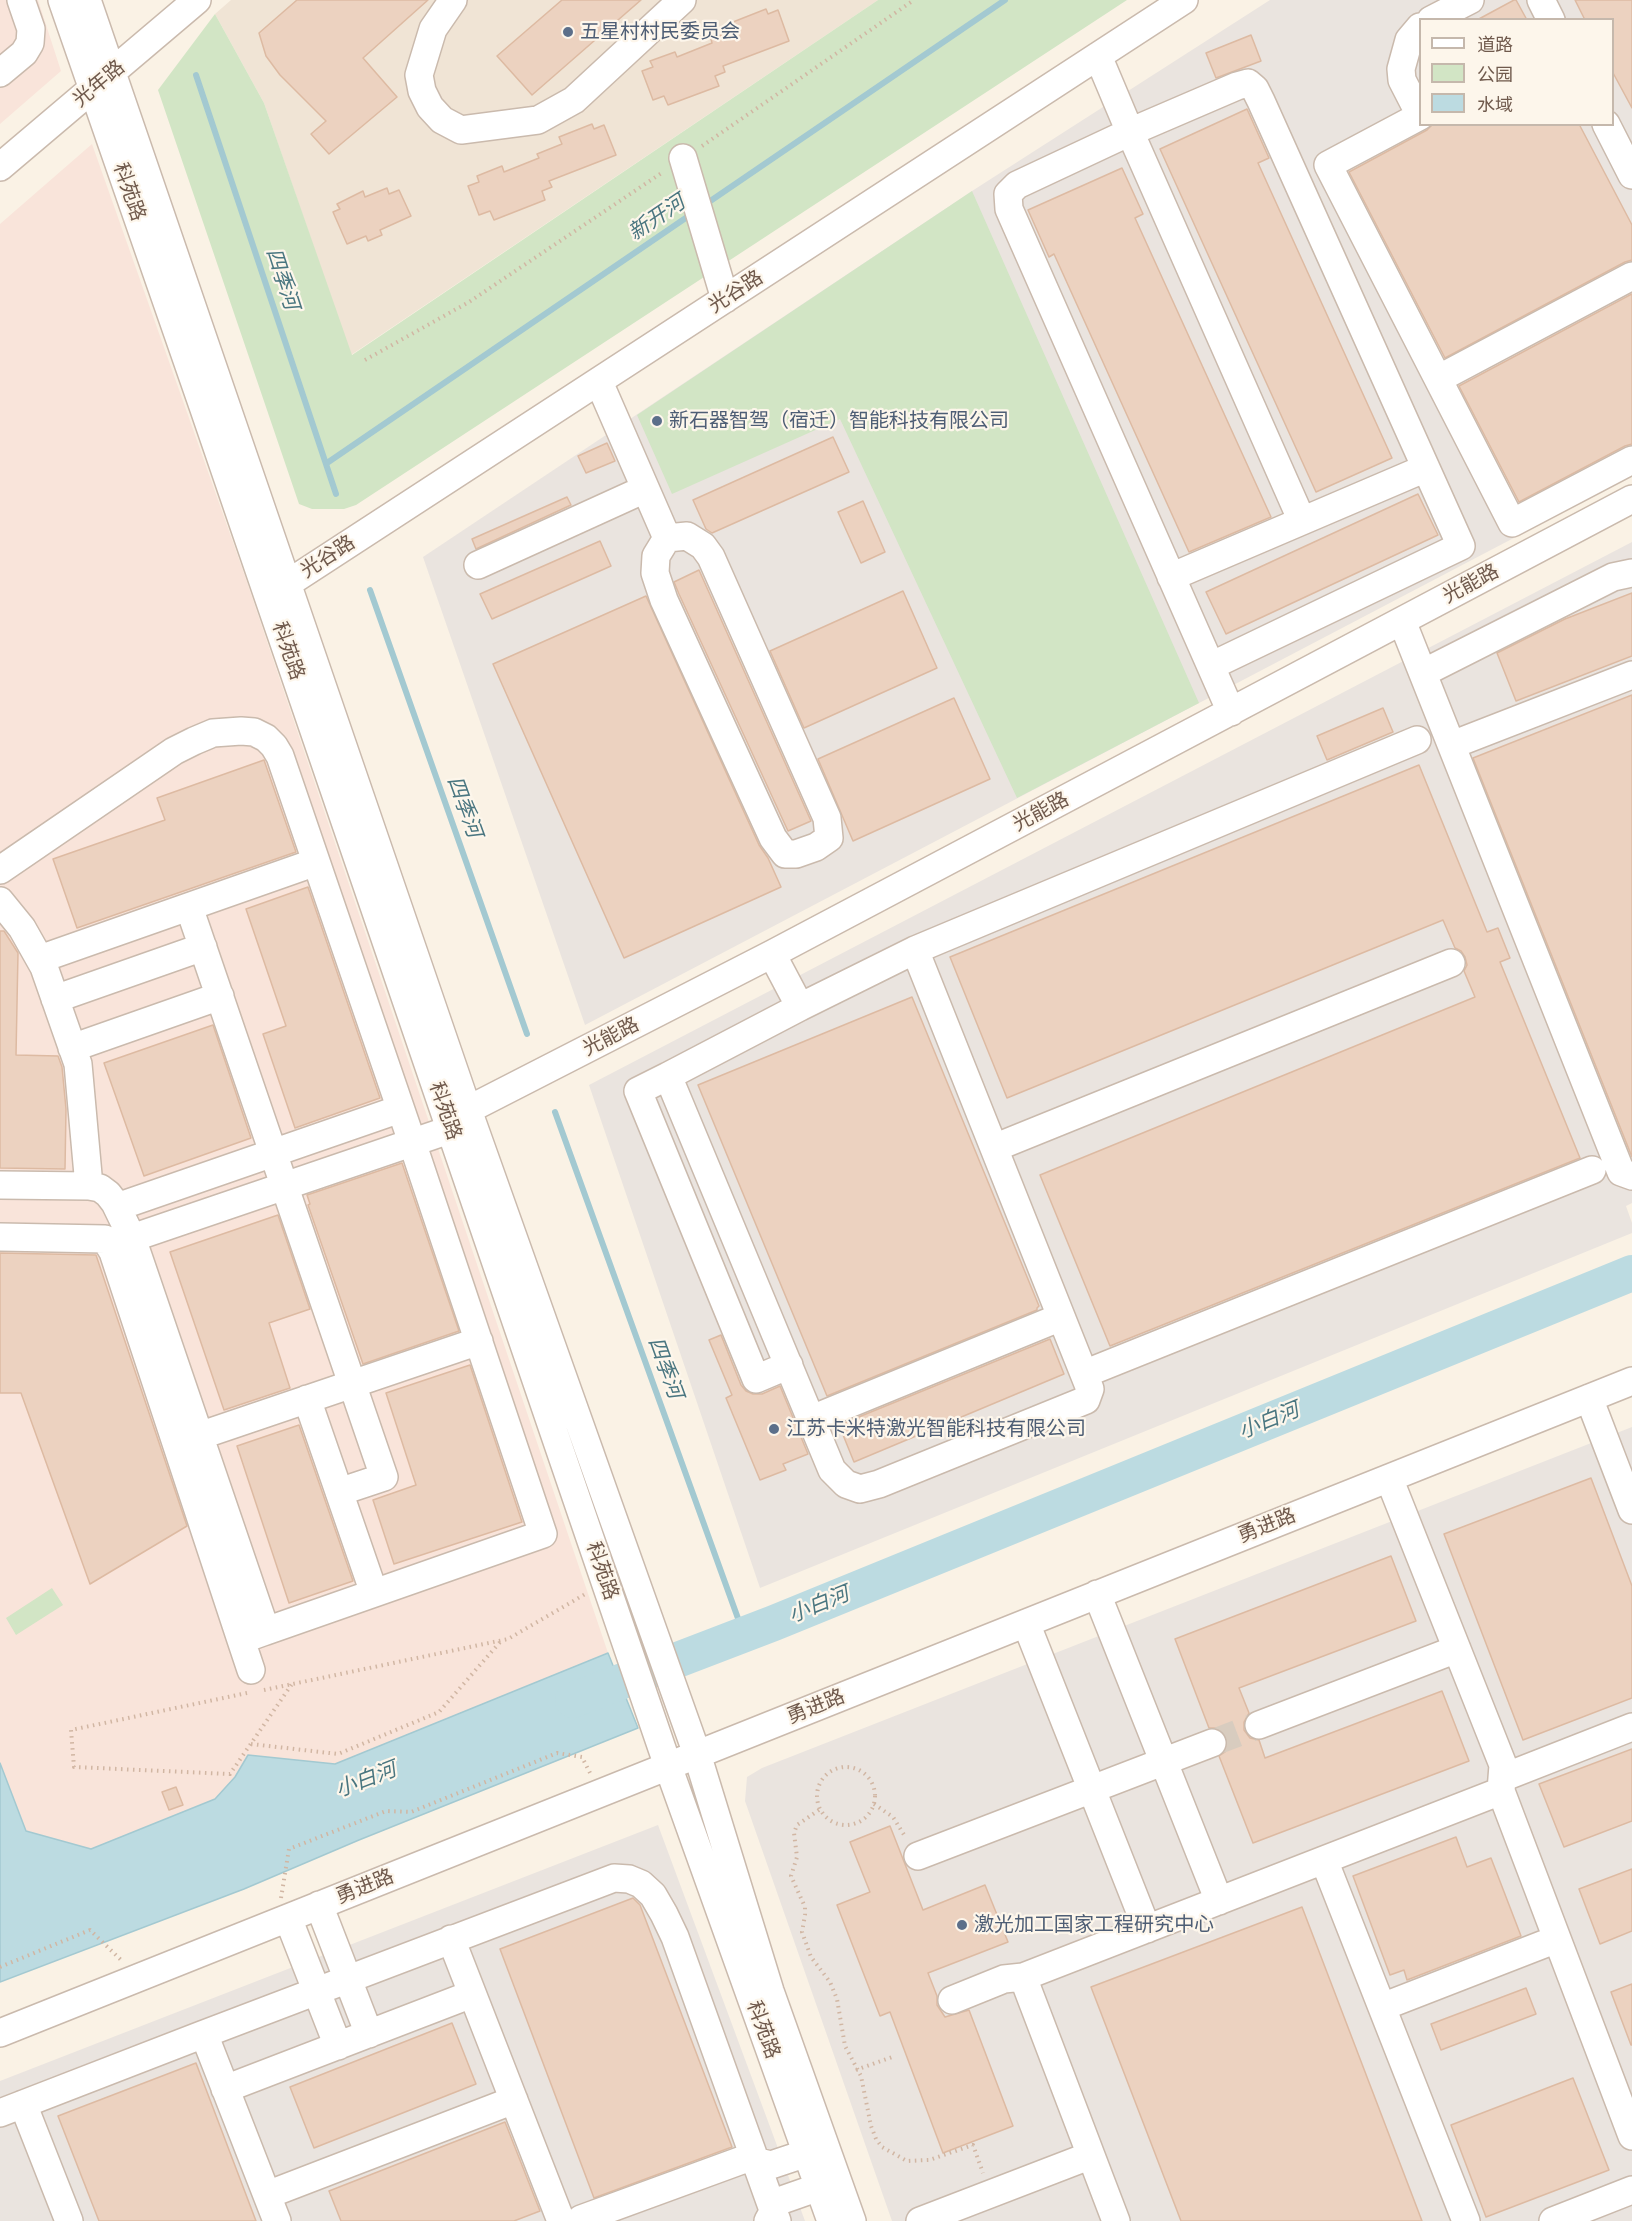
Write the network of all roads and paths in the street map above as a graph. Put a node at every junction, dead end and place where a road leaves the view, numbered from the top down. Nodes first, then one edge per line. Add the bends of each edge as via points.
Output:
1 (21, 0) edge
2 (62, 0) edge
3 (87, 0) edge
4 (197, 0) edge
5 (453, 0) edge
6 (682, 0) edge
7 (914, 0) edge
8 (1184, 0) edge
9 (1470, 0) edge
10 (1541, 0) edge
11 (1435, 18) edge
12 (1550, 18) edge
13 (1419, 28) edge
14 (1098, 56) junction
15 (0, 73) edge
16 (103, 81) junction
17 (1419, 114) edge
18 (1419, 117) edge
19 (1607, 126) edge
20 (1130, 132) junction
21 (683, 159) junction
22 (0, 167) edge
23 (1632, 175) edge
24 (1632, 276) edge
25 (725, 299) junction
26 (365, 360) dead end
27 (1438, 379) junction
28 (599, 382) junction
29 (1632, 460) edge
30 (1426, 468) junction
31 (645, 489) junction
32 (1632, 499) edge
33 (1302, 521) junction
34 (667, 538) junction
35 (478, 565) dead end
36 (1632, 573) edge
37 (1171, 577) junction
38 (287, 584) junction
39 (1402, 621) junction
40 (1211, 666) junction
41 (1423, 673) junction
42 (1632, 675) edge
43 (1231, 712) junction
44 (1417, 740) dead end
45 (1452, 745) junction
46 (316, 862) junction
47 (0, 870) edge
48 (0, 901) edge
49 (189, 907) junction
50 (203, 947) junction
51 (915, 950) junction
52 (771, 954) junction
53 (40, 959) junction
54 (1451, 963) dead end
55 (219, 996) junction
56 (55, 999) junction
57 (801, 1007) junction
58 (72, 1048) junction
59 (400, 1109) junction
60 (456, 1120) junction
61 (412, 1142) junction
62 (994, 1148) junction
63 (273, 1153) junction
64 (1592, 1170) dead end
65 (1632, 1176) edge
66 (0, 1185) edge
67 (89, 1186) junction
68 (284, 1186) junction
69 (117, 1207) junction
70 (0, 1237) edge
71 (132, 1238) junction
72 (1061, 1317) junction
73 (479, 1341) junction
74 (1084, 1374) junction
75 (1632, 1381) edge
76 (352, 1384) junction
77 (1589, 1398) junction
78 (307, 1399) junction
79 (812, 1419) junction
80 (199, 1436) junction
81 (1624, 1463) edge
82 (1389, 1478) junction
83 (339, 1492) junction
84 (1632, 1510) edge
85 (605, 1582) junction
86 (374, 1593) junction
87 (1097, 1594) junction
88 (1026, 1623) junction
89 (254, 1635) junction
90 (501, 1640) junction
91 (1457, 1649) junction
92 (251, 1670) dead end
93 (292, 1684) junction
94 (1259, 1725) tunnel mouth
95 (1632, 1727) edge
96 (1212, 1743) tunnel mouth
97 (251, 1744) junction
98 (697, 1754) junction
99 (582, 1757) dead end
100 (1163, 1762) junction
101 (668, 1766) junction
102 (1501, 1785) junction
103 (1092, 1789) junction
104 (874, 1804) junction
105 (819, 1810) junction
106 (918, 1856) joint
107 (1324, 1860) junction
108 (284, 1878) dead end
109 (1219, 1901) junction
110 (319, 1905) junction
111 (288, 1918) junction
112 (1147, 1929) junction
113 (1557, 1939) junction
114 (451, 1940) junction
115 (110, 1949) dead end
116 (0, 1967) edge
117 (1023, 1977) junction
118 (348, 1979) junction
119 (318, 1991) junction
120 (472, 1994) junction
121 (952, 2000) dead end
122 (1382, 2007) junction
123 (0, 2032) edge
124 (204, 2034) junction
125 (369, 2034) junction
126 (338, 2046) junction
127 (892, 2056) dead end
128 (856, 2070) junction
129 (225, 2089) junction
130 (514, 2100) junction
131 (12, 2109) edge
132 (1632, 2136) edge
133 (807, 2152) junction
134 (1089, 2156) junction
135 (756, 2162) junction
136 (819, 2187) junction
137 (1632, 2190) edge
138 (991, 2194) junction
139 (267, 2195) junction
140 (773, 2218) edge
141 (69, 2221) edge
142 (277, 2221) edge
143 (575, 2221) edge
144 (831, 2221) edge
145 (852, 2221) edge
146 (920, 2221) edge
147 (1116, 2221) edge
148 (1466, 2221) edge
149 (1553, 2221) edge

1 - 15 street via 31,29 30,43
2 - 16 street, 科苑路
3 - 16 street, 科苑路
4 - 16 street, 光年路
5 - 6 street via 433,29 419,75 430,107 442,120 460,130 538,120 574,100
7 - 21 path
8 - 14 street, 光谷路
9 - 11 street
10 - 12 street
13 - 17 street via 1409,40 1401,69 1402,80
14 - 20 street
14 - 25 street, 光谷路
16 - 22 street, 光年路
16 - 38 street, 科苑路
16 - 60 street, 科苑路
18 - 27 street via 1328,165
19 - 23 street
20 - 30 street via 1238,86 1248,83 1255,89
20 - 33 street
20 - 37 street via 1017,185 1008,194 1009,209
21 - 25 street
21 - 26 path via 469,302
24 - 27 street
25 - 28 street, 光谷路
27 - 29 street via 1512,523
28 - 31 street
28 - 38 street, 光谷路
30 - 33 street
30 - 40 street via 1461,546
31 - 34 street
31 - 35 street
32 - 39 street, 光能路
33 - 37 street
34 - 34 street via 655,564 664,600 773,838 785,854 816,847 829,838 827,818 711,557 703,546 687,536
36 - 41 street via 1613,578
37 - 40 street
38 - 60 street, 科苑路
39 - 41 street
39 - 43 street, 光能路
40 - 43 street
41 - 45 street
42 - 45 street
43 - 52 street, 光能路
44 - 51 street
45 - 65 street via 1621,1173
46 - 47 street via 280,756 266,738 241,731 213,733 174,752
46 - 49 street
46 - 59 street
48 - 53 street
49 - 50 street
49 - 53 street
50 - 55 street
50 - 56 street
51 - 57 street
51 - 62 street
52 - 57 street
52 - 60 street, 光能路
53 - 56 street
54 - 62 street
55 - 58 street
55 - 63 street
56 - 58 street
57 - 79 street via 668,1076
58 - 67 street via 79,1072
59 - 61 street
59 - 63 street
60 - 61 street, 光能路
60 - 85 street, 科苑路
60 - 98 street, 科苑路
61 - 68 street, 光能路
61 - 73 street
62 - 72 street
63 - 68 street
63 - 69 street
64 - 74 street
66 - 67 street
67 - 69 street via 100,1188
68 - 71 street, 光能路
68 - 76 street
69 - 71 street
70 - 89 street via 105,1239
71 - 80 street
72 - 74 street
72 - 79 street
73 - 76 street
73 - 86 street via 543,1534
74 - 79 street via 1090,1389 1086,1400 860,1489 846,1484 832,1470
75 - 77 street, 勇进路
76 - 78 street
76 - 83 street via 384,1477
77 - 81 street
77 - 82 street, 勇进路
78 - 80 street
78 - 83 street
80 - 89 street
81 - 84 street
82 - 87 street, 勇进路
82 - 91 street
83 - 86 street
85 - 90 path
85 - 101 street, 科苑路
86 - 89 street
87 - 88 street, 勇进路
87 - 100 street
88 - 98 street, 勇进路
88 - 103 street
89 - 92 street
90 - 93 path
90 - 97 path via 440,1712 338,1754
91 - 94 street
91 - 102 street via 1503,1765
93 - 97 path
93 - 97 path via 71,1730 74,1767 230,1774
95 - 102 street
96 - 100 street
98 - 101 street, 勇进路
98 - 145 street, 科苑路 via 770,1991
99 - 108 path via 557,1753 411,1812 386,1811 289,1849
100 - 103 street
100 - 109 street
101 - 110 street, 勇进路
101 - 133 street, 科苑路
102 - 107 street
102 - 113 street
103 - 106 street
103 - 112 street
104 - 105 path via 863,1820 844,1826 834,1824
104 - 105 path via 876,1795 868,1777 852,1767 843,1767 826,1774 820,1782 816,1801
104 - 106 path via 893,1817
105 - 128 path via 797,1825 797,1857 791,1876 804,1907 802,1932 811,1957 837,1999 845,2046
107 - 109 street
107 - 122 street
109 - 112 street
110 - 111 street, 勇进路
110 - 118 street
111 - 119 street
111 - 123 street, 勇进路
112 - 117 street
113 - 122 street
113 - 132 street
114 - 118 street
114 - 120 street
114 - 135 street via 614,1878 641,1884 653,1895 675,1937
115 - 116 path via 90,1930
117 - 121 street via 1004,1979
117 - 134 street
118 - 119 street
118 - 125 street
119 - 124 street
119 - 126 street
120 - 125 street
120 - 130 street
122 - 148 street
124 - 129 street
124 - 131 street
125 - 126 street
126 - 129 street
127 - 128 path
128 - 138 path via 861,2076 871,2126 882,2147 908,2161 939,2157 973,2145
129 - 139 street
130 - 139 street
130 - 143 street
131 - 141 street
133 - 135 street via 771,2165
133 - 136 street, 科苑路
134 - 138 street
134 - 147 street
135 - 140 street
135 - 143 street via 745,2159
136 - 140 street via 779,2201
136 - 144 street, 科苑路
137 - 149 street
138 - 146 street
139 - 142 street

